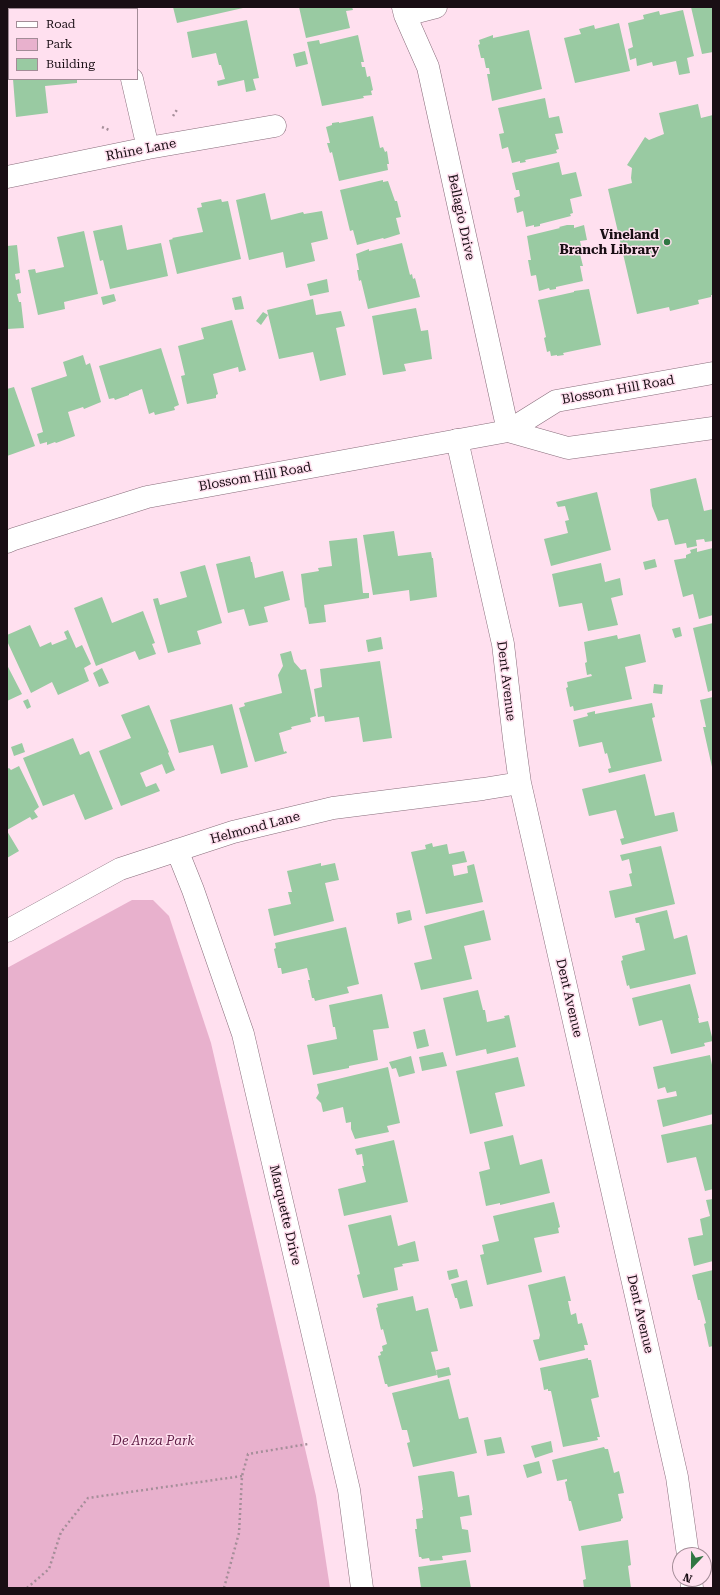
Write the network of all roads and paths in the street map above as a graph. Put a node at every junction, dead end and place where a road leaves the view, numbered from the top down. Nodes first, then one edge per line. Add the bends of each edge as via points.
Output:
1 (436, 7) edge
2 (404, 11) edge
3 (132, 80) edge
4 (178, 108) dead end
5 (173, 116) dead end
6 (275, 126) dead end
7 (102, 127) dead end
8 (111, 130) dead end
9 (148, 148) junction
10 (7, 177) edge
11 (713, 373) edge
12 (713, 428) edge
13 (508, 431) junction
14 (457, 440) junction
15 (7, 542) edge
16 (520, 782) junction
17 (177, 850) junction
18 (7, 931) edge
19 (308, 1444) dead end
20 (242, 1476) junction
21 (687, 1547) edge
22 (27, 1588) edge
23 (224, 1588) edge
24 (362, 1588) edge

1 - 2 street
2 - 13 street, Bellagio Drive via 428,67
3 - 9 street
4 - 5 path
6 - 9 street, Rhine Lane
7 - 8 path
9 - 10 street, Rhine Lane
11 - 13 street, Blossom Hill Road via 556,401
12 - 13 street, Blossom Hill Road via 568,448
13 - 14 street, Blossom Hill Road
14 - 15 street, Blossom Hill Road via 147,497
14 - 16 street, Dent Avenue via 503,644
16 - 17 street, Helmond Lane via 333,808 233,832
16 - 21 street, Dent Avenue via 677,1477
17 - 18 street, Helmond Lane via 120,868
17 - 24 street, Marquette Drive via 244,1034 349,1490
19 - 20 path via 248,1454
20 - 22 path via 88,1498 61,1532 49,1569
20 - 23 path via 240,1533

